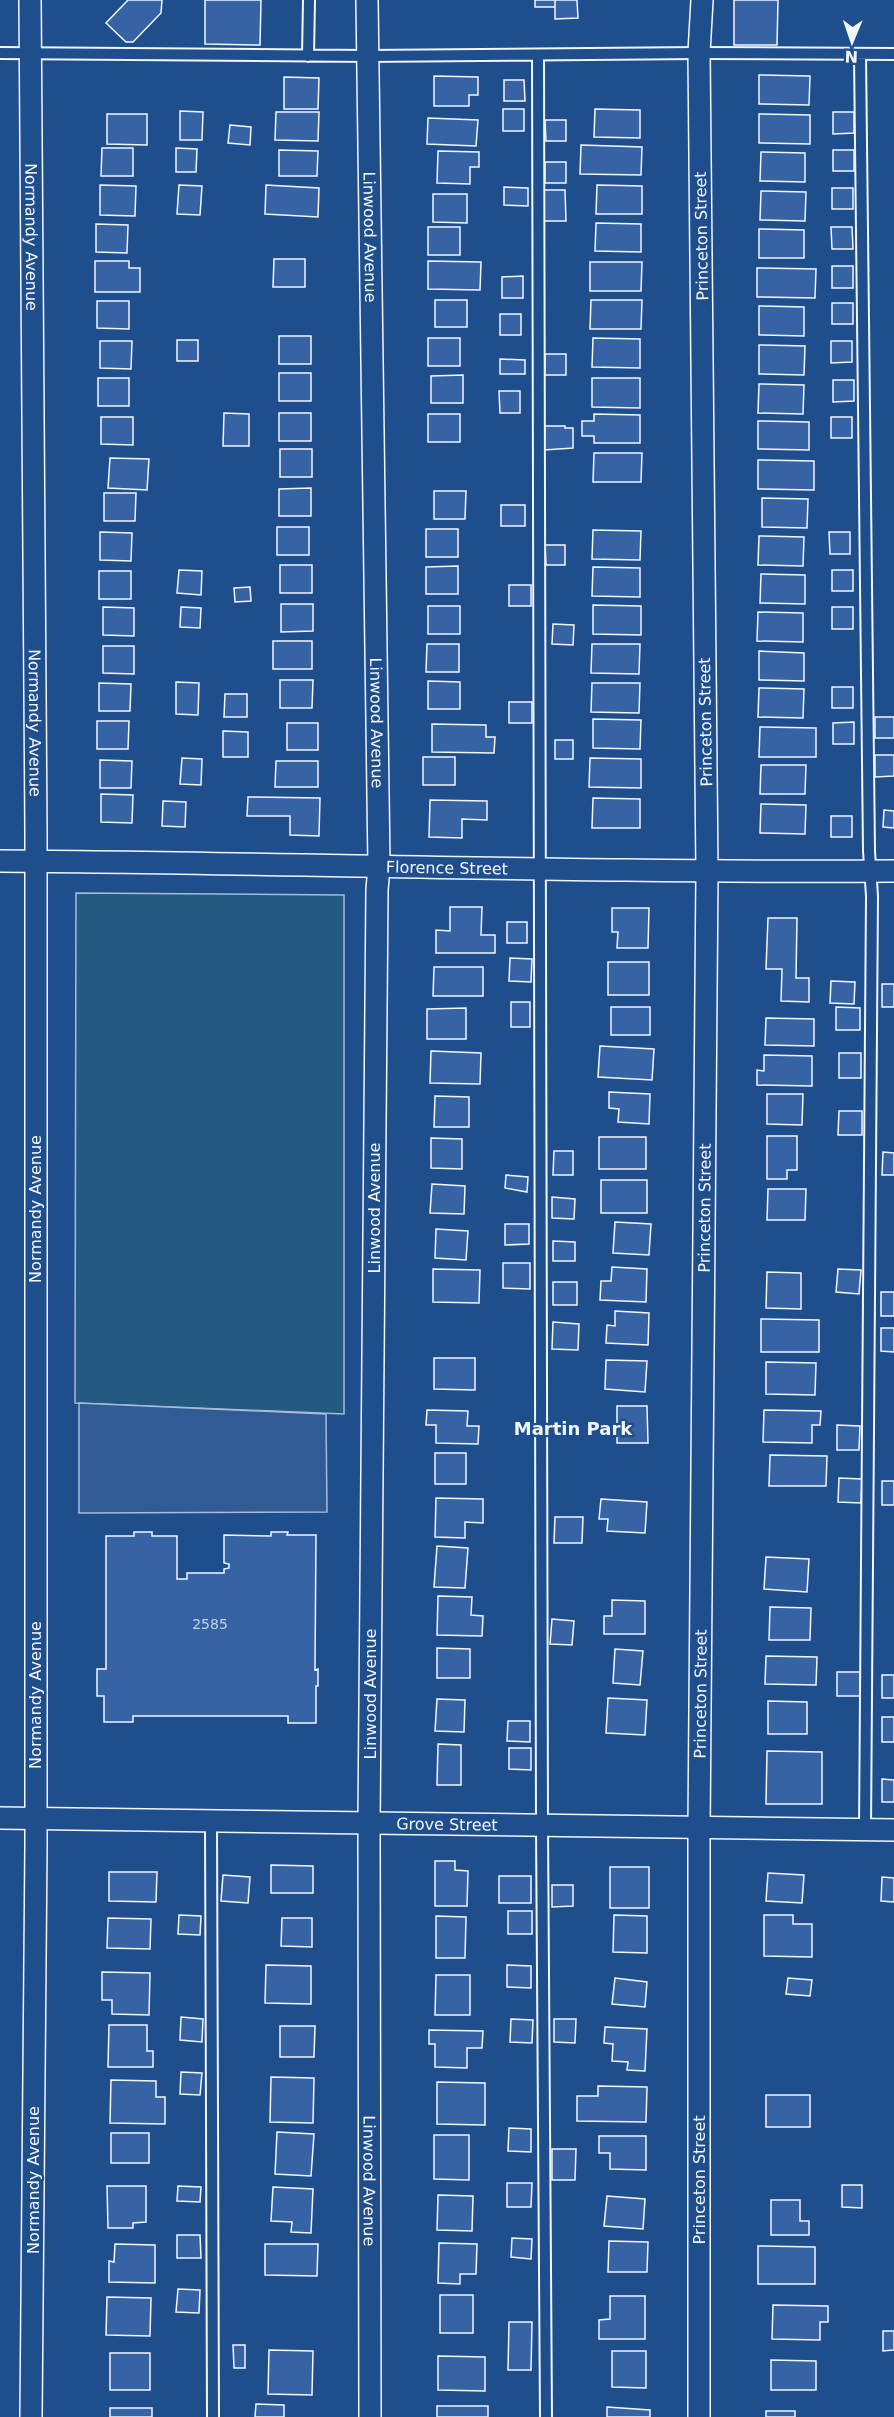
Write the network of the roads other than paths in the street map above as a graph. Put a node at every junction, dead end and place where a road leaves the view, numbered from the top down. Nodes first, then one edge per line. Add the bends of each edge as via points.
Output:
1 (30, 0) edge
2 (309, 0) edge
3 (367, 0) edge
4 (702, 0) edge
5 (0, 53) edge
6 (699, 53) junction
7 (30, 54) junction
8 (860, 54) junction
9 (894, 54) edge
10 (538, 55) junction
11 (308, 56) junction
12 (367, 56) junction
13 (0, 861) edge
14 (36, 861) junction
15 (379, 866) junction
16 (539, 868) junction
17 (706, 872) junction
18 (872, 872) junction
19 (894, 872) edge
20 (0, 1818) edge
21 (34, 1819) junction
22 (211, 1821) junction
23 (369, 1823) junction
24 (542, 1826) junction
25 (699, 1829) junction
26 (865, 1829) junction
27 (894, 1830) edge
28 (31, 2417) edge
29 (213, 2417) edge
30 (370, 2417) edge
31 (546, 2417) edge
32 (699, 2417) edge

1 - 7 street, Normandy Avenue
2 - 11 lane
3 - 12 street, Linwood Avenue
4 - 6 street, Princeton Street
5 - 7 lane
6 - 8 lane
6 - 10 lane
6 - 17 street, Princeton Street
7 - 11 lane
7 - 14 street, Normandy Avenue
8 - 9 lane
8 - 18 lane
10 - 12 lane
10 - 16 lane
11 - 12 lane
12 - 15 street, Linwood Avenue
13 - 14 street, Florence Street
14 - 15 street, Florence Street
14 - 21 street, Normandy Avenue
15 - 16 street, Florence Street
15 - 23 street, Linwood Avenue
16 - 17 street, Florence Street
16 - 24 lane
17 - 18 street, Florence Street
17 - 25 street, Princeton Street
18 - 19 street, Florence Street
18 - 26 lane
20 - 21 street, Grove Street
21 - 22 street, Grove Street
21 - 28 street, Normandy Avenue
22 - 23 street, Grove Street
22 - 29 lane
23 - 24 street, Grove Street
23 - 30 street, Linwood Avenue
24 - 25 street, Grove Street
24 - 31 lane
25 - 26 street, Grove Street
25 - 32 street, Princeton Street
26 - 27 street, Grove Street

